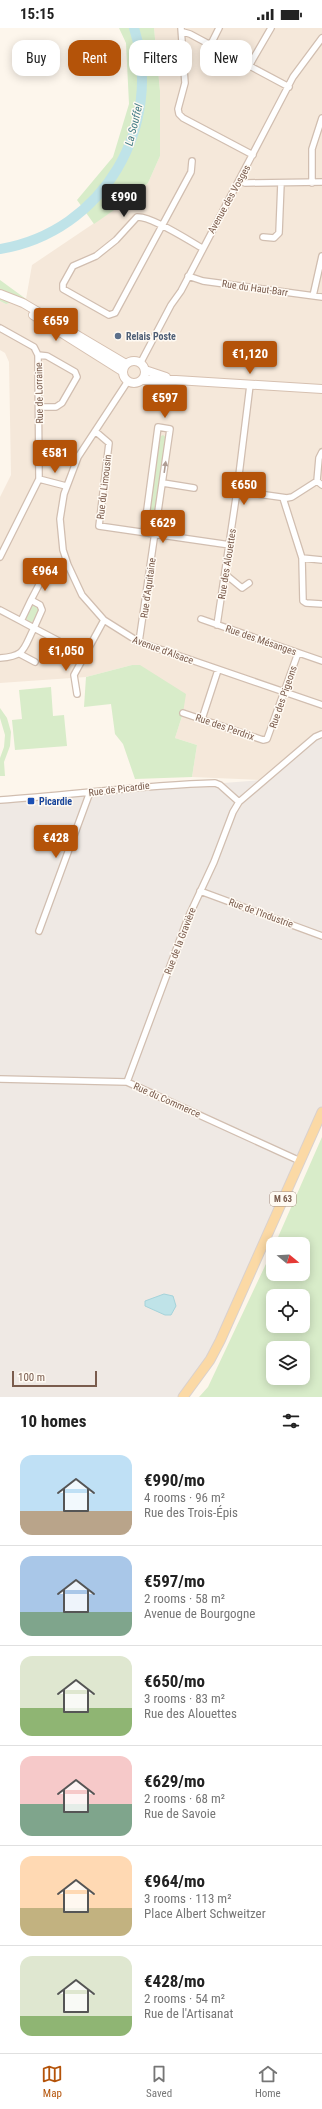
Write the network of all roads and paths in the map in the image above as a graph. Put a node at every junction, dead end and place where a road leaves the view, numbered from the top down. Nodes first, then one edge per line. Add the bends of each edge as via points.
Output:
1 (219, 28) edge
2 (271, 28) edge
3 (182, 30) edge
4 (322, 38) edge
5 (200, 40) edge
6 (213, 40) edge
7 (252, 59) edge
8 (252, 68) edge
9 (289, 88) junction
10 (322, 118) edge
11 (253, 155) junction
12 (192, 162) dead end
13 (239, 180) junction
14 (322, 182) edge
15 (281, 183) junction
16 (312, 183) junction
17 (162, 226) junction
18 (263, 237) dead end
19 (202, 248) junction
20 (322, 256) edge
21 (188, 276) junction
22 (1, 294) edge
23 (313, 296) junction
24 (322, 297) edge
25 (0, 328) edge
26 (38, 355) junction
27 (140, 362) junction
28 (124, 367) junction
29 (145, 370) junction
30 (142, 380) junction
31 (176, 380) junction
32 (128, 381) junction
33 (250, 385) junction
34 (322, 389) edge
35 (39, 407) junction
36 (95, 431) junction
37 (322, 452) edge
38 (39, 479) junction
39 (163, 483) junction
40 (320, 483) edge
41 (66, 486) junction
42 (194, 488) dead end
43 (237, 491) junction
44 (283, 498) junction
45 (144, 532) junction
46 (155, 534) junction
47 (230, 545) junction
48 (0, 557) edge
49 (302, 558) junction
50 (322, 560) edge
51 (225, 574) junction
52 (43, 577) dead end
53 (249, 582) dead end
54 (31, 600) junction
55 (322, 604) edge
56 (0, 610) edge
57 (201, 619) dead end
58 (104, 620) junction
59 (20, 621) junction
60 (217, 625) junction
61 (34, 628) junction
62 (139, 642) junction
63 (298, 653) junction
64 (20, 654) junction
65 (85, 655) junction
66 (0, 658) edge
67 (322, 661) edge
68 (35, 662) dead end
69 (218, 670) junction
70 (284, 692) junction
71 (77, 694) dead end
72 (322, 705) edge
73 (183, 713) dead end
74 (202, 719) junction
75 (322, 734) edge
76 (267, 739) joint
77 (90, 792) junction
78 (0, 800) edge
79 (239, 802) junction
80 (200, 891) junction
81 (39, 931) dead end
82 (322, 936) edge
83 (0, 1079) edge
84 (127, 1082) junction
85 (322, 1112) edge
86 (300, 1161) junction
87 (183, 1397) edge

1 - 6 street
2 - 7 street
3 - 5 street
3 - 11 street via 185,83 179,114 182,118
4 - 9 street, Avenue des Vosges via 303,62
8 - 9 street
9 - 11 street, Avenue des Vosges
10 - 16 street via 312,149
11 - 13 street, Avenue des Vosges
12 - 17 street via 191,172
13 - 15 street via 244,183
13 - 19 street, Avenue des Vosges
14 - 16 street
15 - 16 street
15 - 18 street via 279,233 274,238
17 - 17 street via 144,217 137,217 116,240 96,256 73,266 63,289 109,315 115,314
17 - 19 street
19 - 21 street, Avenue des Vosges
20 - 23 street
21 - 23 street, Rue du Haut-Barr via 203,281
21 - 27 street, Avenue des Vosges
22 - 28 main road
23 - 24 street, Rue du Haut-Barr
25 - 26 street, Rue de Lorraine via 34,347
26 - 35 street, Rue de Lorraine
26 - 35 street via 47,356 75,372 77,377 62,403 56,407
27 - 28 main road via 131,360
27 - 29 main road
28 - 32 main road via 124,377
29 - 30 main road
29 - 31 main road
30 - 31 main road
30 - 32 main road via 135,383
31 - 33 main road
32 - 36 street, Avenue d'Alsace
33 - 34 main road
33 - 43 street, Rue des Alouettes
35 - 38 street, Rue de Lorraine
36 - 41 street, Avenue d'Alsace via 78,457
36 - 45 street, Rue du Limousin via 109,443 99,526
37 - 40 street via 319,458
38 - 41 street
38 - 48 street, Rue de Lorraine
39 - 42 street
39 -> 45 street, Rue d'Aquitaine via 170,429 158,427
39 - 46 street, Rue d'Aquitaine
40 - 44 street via 292,497
41 - 58 street, Avenue d'Alsace via 60,520 63,550 82,595
43 - 44 street
43 - 47 street, Rue des Alouettes
44 - 49 street
45 - 46 street
46 - 47 street
46 - 62 street, Rue d'Aquitaine
47 - 51 street, Rue des Alouettes
49 - 50 street
49 - 55 street via 302,598 304,602
51 - 53 street via 242,588
51 - 60 street, Rue des Alouettes
52 - 54 street
54 - 59 street
54 - 61 street via 40,605 42,610
56 - 59 street
57 - 60 street, Rue des Mésanges
58 - 62 street, Avenue d'Alsace
58 - 65 street
59 - 61 street
60 - 63 street, Rue des Mésanges
61 - 64 street
61 - 65 street
62 - 69 street, Avenue d'Alsace
63 - 67 street, Rue des Mésanges
63 - 70 street, Rue des Pigeons
64 - 66 street via 16,657
64 - 68 street
65 - 71 street via 74,675
69 - 70 street, Avenue d'Alsace
69 - 74 street
70 - 72 street, Avenue d'Alsace
70 - 76 street, Rue des Pigeons
73 - 74 street, Rue des Perdrix
74 - 76 street, Rue des Perdrix via 263,740
75 - 79 street, Rue de la Gravière via 262,780
77 - 78 street, Rue de Picardie
77 - 79 street, Rue de Picardie via 160,784 215,783
77 - 81 street
79 - 80 street, Rue de la Gravière
80 - 82 street, Rue de l'Industrie
80 - 84 street, Rue de la Gravière
83 - 84 street, Rue du Commerce
84 - 86 street, Rue du Commerce
85 - 86 main road, M 63
86 - 87 main road, M 63 via 220,1341 210,1360

